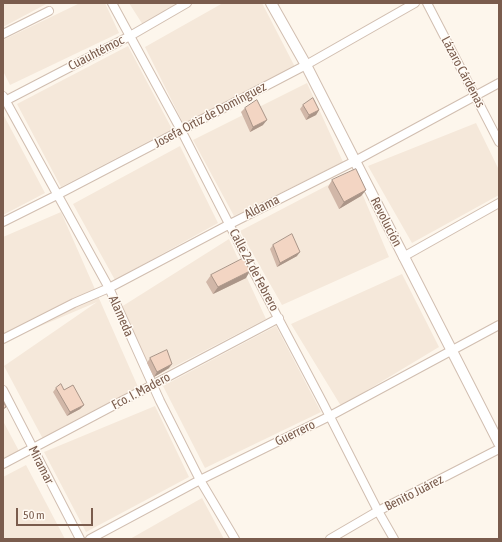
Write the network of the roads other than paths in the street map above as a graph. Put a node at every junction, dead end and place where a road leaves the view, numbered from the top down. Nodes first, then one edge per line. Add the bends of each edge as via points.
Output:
1 (112, 3) edge
2 (187, 3) edge
3 (271, 3) edge
4 (415, 3) edge
5 (427, 3) edge
6 (49, 11) dead end
7 (3, 34) edge
8 (130, 36) junction
9 (306, 65) junction
10 (499, 83) edge
11 (476, 96) junction
12 (4, 99) edge
13 (181, 130) junction
14 (499, 142) edge
15 (355, 161) junction
16 (57, 195) junction
17 (499, 203) edge
18 (3, 222) edge
19 (230, 224) junction
20 (403, 257) junction
21 (109, 288) junction
22 (279, 318) junction
23 (499, 325) edge
24 (3, 339) edge
25 (452, 351) junction
26 (152, 384) junction
27 (3, 390) edge
28 (330, 416) junction
29 (499, 443) edge
30 (499, 448) edge
31 (33, 449) junction
32 (3, 464) edge
33 (200, 480) junction
34 (378, 511) junction
35 (80, 539) edge
36 (90, 539) edge
37 (235, 539) edge
38 (330, 539) edge
39 (394, 539) edge

1 - 8 street, Calle 24 de Febrero
2 - 8 street, Cuauhtémoc
3 - 9 street, Revolución
4 - 9 street, Josefa Ortiz de Domínguez
5 - 11 street, Lázaro Cárdenas
6 - 7 street
8 - 12 street, Cuauhtémoc
8 - 13 street, Calle 24 de Febrero
9 - 13 street, Josefa Ortiz de Domínguez
9 - 15 street, Revolución
10 - 11 street, Aldama
11 - 14 street, Lázaro Cárdenas
11 - 15 street, Aldama
12 - 16 street, Alameda
13 - 16 street, Josefa Ortiz de Domínguez
13 - 19 street, Calle 24 de Febrero
15 - 19 street, Aldama
15 - 20 street, Revolución
16 - 18 street, Josefa Ortiz de Domínguez
16 - 21 street, Alameda
17 - 20 street
19 - 21 street, Aldama
19 - 22 street, Calle 24 de Febrero
20 - 25 street, Revolución
21 - 24 street, Aldama
21 - 26 street, Alameda
22 - 26 street, Fco. I. Madero
22 - 28 street, Calle 24 de Febrero
23 - 25 street, Guerrero
25 - 28 street, Guerrero
25 - 29 street, Revolución
26 - 31 street, Fco. I. Madero
26 - 33 street, Alameda
27 - 31 street, Miramar
28 - 33 street, Guerrero
28 - 34 street, Calle 24 de Febrero
30 - 34 street, Benito Juárez
31 - 32 street, Fco. I. Madero
31 - 35 street, Miramar
33 - 36 street, Guerrero
33 - 37 street, Alameda
34 - 38 street, Benito Juárez
34 - 39 street, Calle 24 de Febrero

